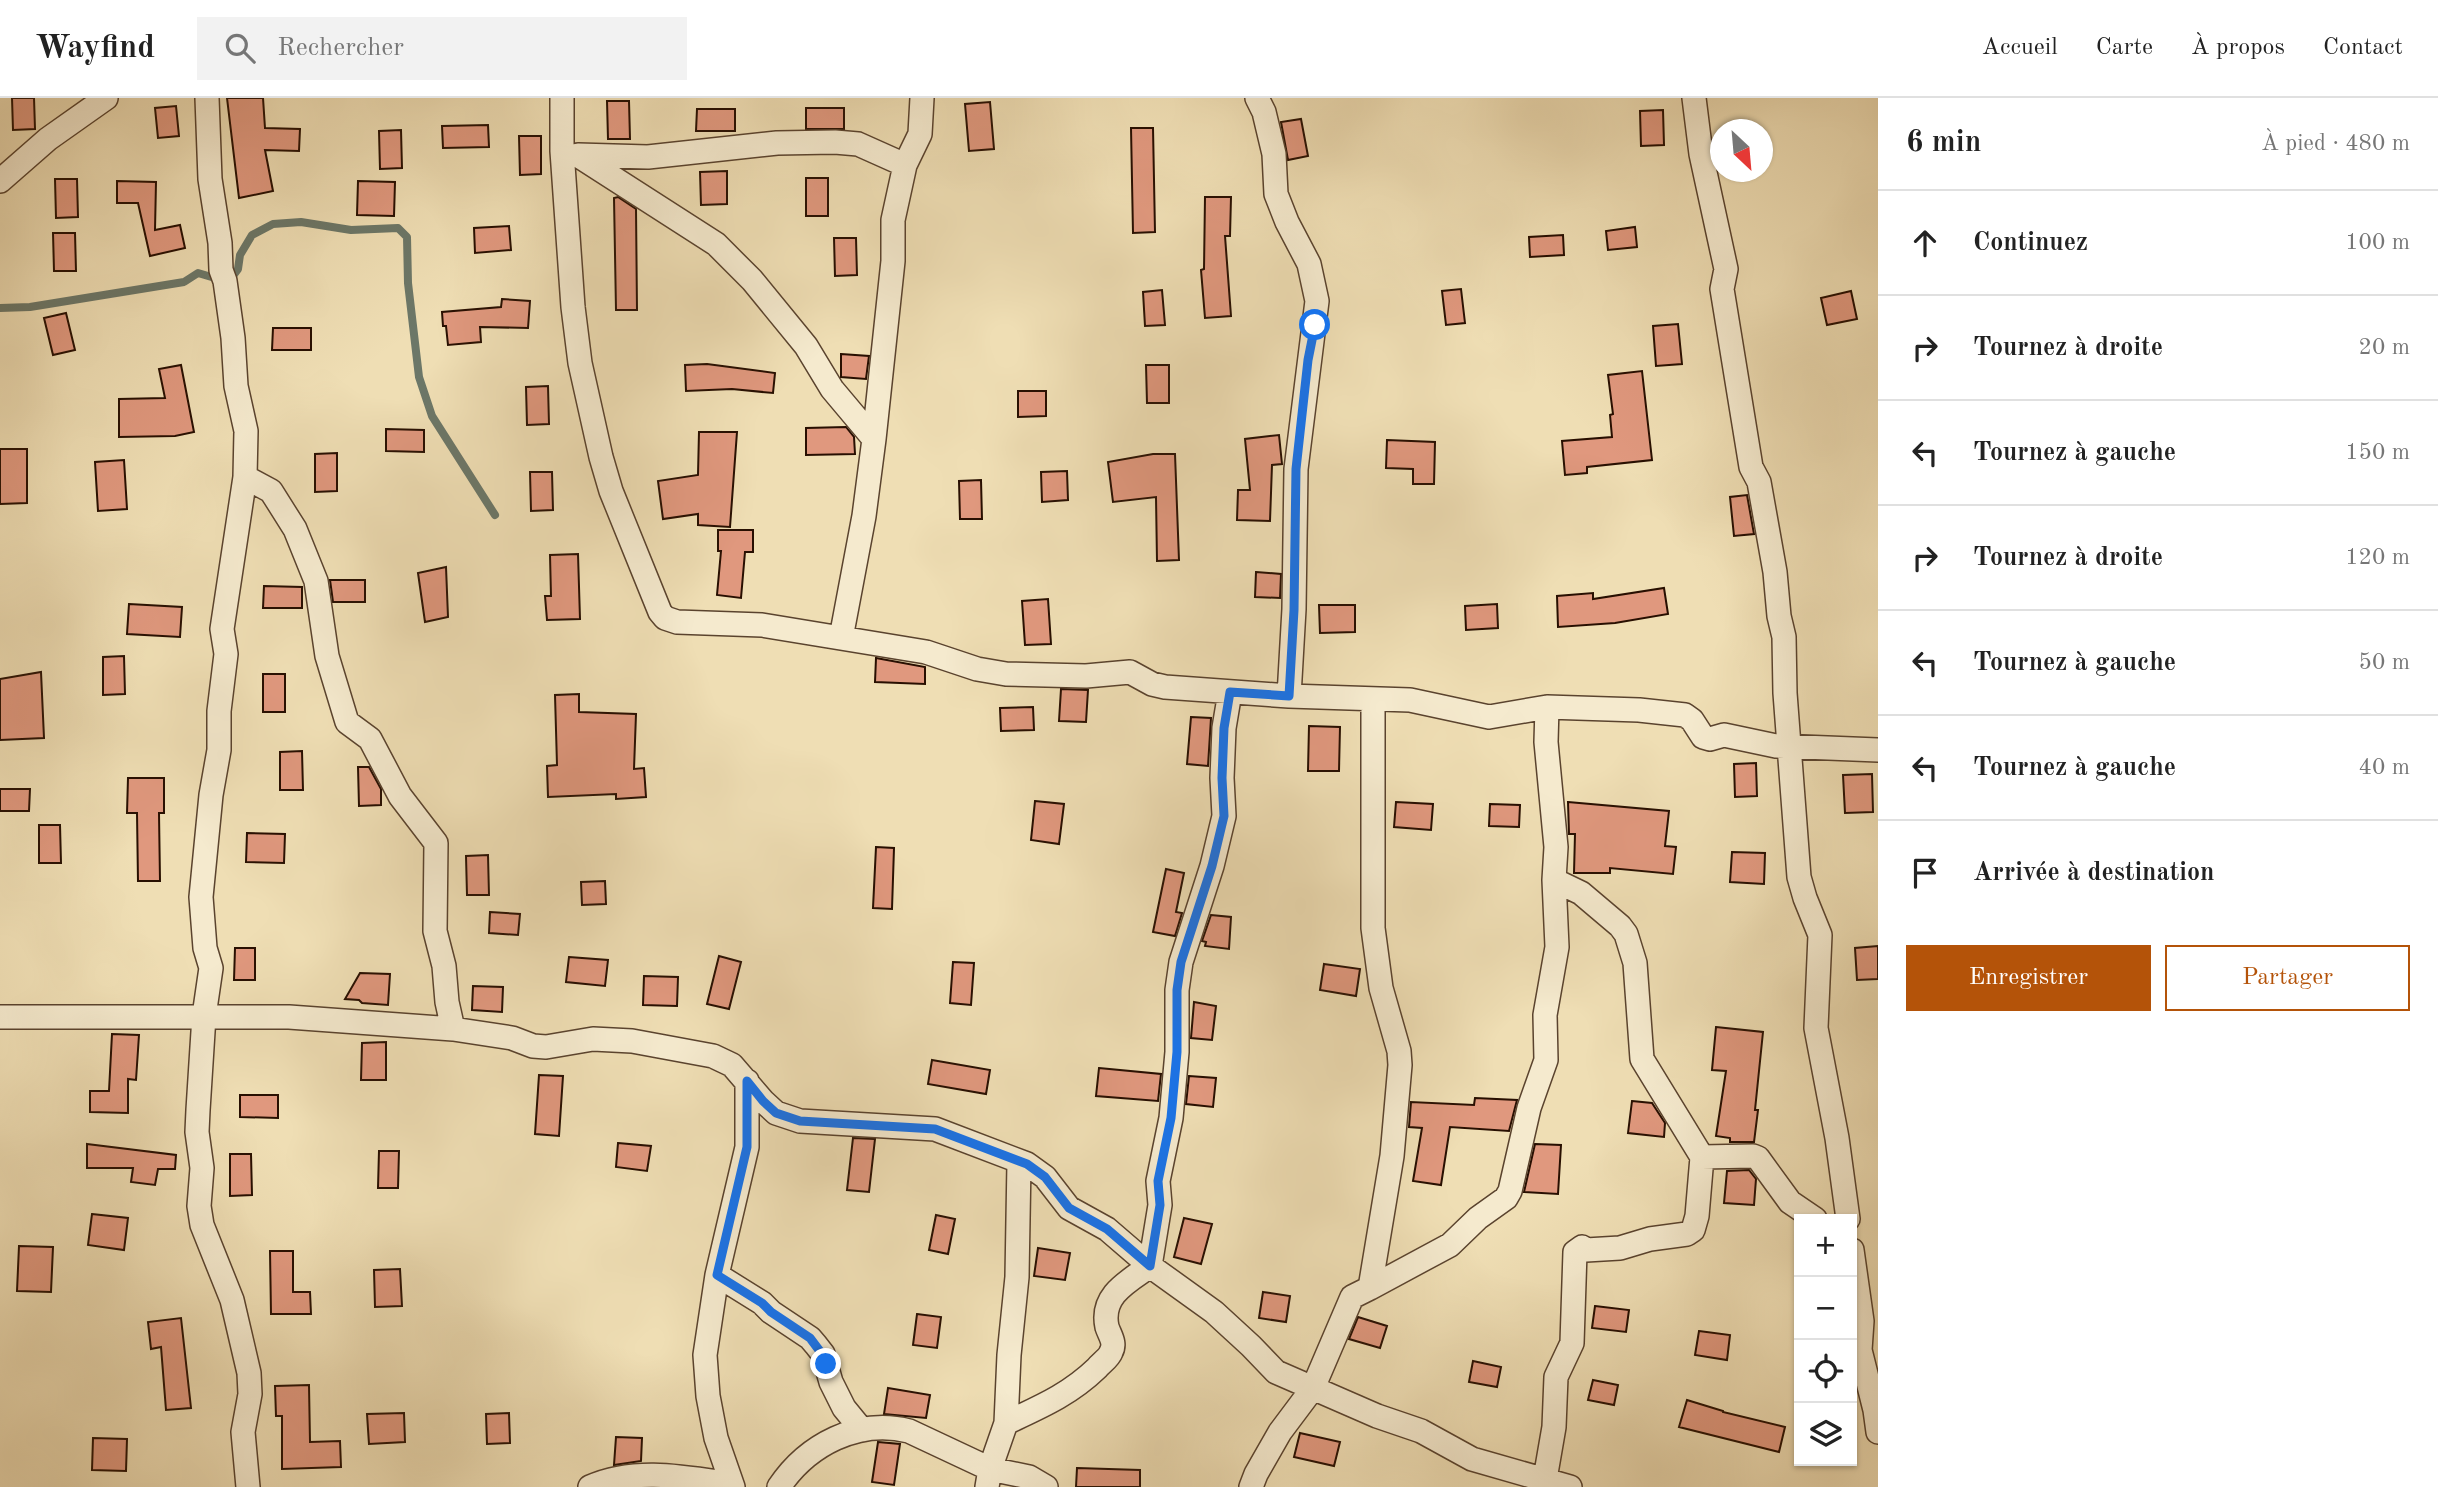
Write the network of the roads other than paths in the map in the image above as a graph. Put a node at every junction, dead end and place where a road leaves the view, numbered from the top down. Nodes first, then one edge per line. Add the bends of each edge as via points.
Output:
1 (106, 98) edge
2 (207, 98) edge
3 (562, 98) edge
4 (922, 98) edge
5 (1258, 98) edge
6 (1694, 98) edge
7 (570, 153) junction
8 (905, 165) junction
9 (0, 181) edge
10 (874, 439) junction
11 (245, 477) junction
12 (841, 638) junction
13 (1230, 692) junction
14 (1289, 696) junction
15 (1373, 699) junction
16 (1547, 707) junction
17 (1791, 747) junction
18 (1878, 750) edge
19 (1554, 880) junction
20 (204, 1016) junction
21 (0, 1017) edge
22 (453, 1030) junction
23 (747, 1081) junction
24 (1702, 1157) junction
25 (1019, 1162) junction
26 (1808, 1214) edge
27 (1847, 1214) edge
28 (1150, 1266) junction
29 (717, 1275) junction
30 (1855, 1277) edge
31 (1370, 1288) junction
32 (1313, 1388) junction
33 (1006, 1423) junction
34 (862, 1430) junction
35 (1878, 1432) edge
36 (988, 1478) edge
37 (1545, 1479) junction
38 (732, 1485) edge
39 (248, 1487) edge
40 (590, 1487) edge
41 (779, 1487) edge
42 (1046, 1487) edge
43 (1251, 1487) edge
44 (1570, 1487) edge

1 - 9 street
2 - 11 street via 210,179 236,386 246,431
3 - 7 street
4 - 8 street via 919,134
5 - 14 street via 1273,154 1276,194 1309,264 1317,301 1296,469
6 - 17 street via 1726,269 1722,289 1751,467 1759,482 1784,637
7 - 8 street via 648,157 778,142 835,142 858,144
7 - 10 street via 716,243 806,346 832,389
7 - 12 street via 573,307 580,363 611,491 660,611 677,622 762,625
8 - 10 street via 893,220 893,261
10 - 12 street
11 - 20 street via 222,629 226,654 219,750 201,897 211,968
11 - 22 street via 271,491 295,529 316,581 327,656 347,722 370,739 400,796 436,843 435,931
12 - 13 street via 926,652 1006,674 1130,672 1165,687
13 - 14 street
13 - 28 street via 1224,728 1224,816 1177,990 1171,1118 1158,1181 1160,1205
14 - 15 street
15 - 16 street via 1410,700 1489,717
15 - 31 street via 1373,928 1381,988 1400,1065 1392,1156
16 - 17 street via 1673,713 1692,720 1703,737 1724,735
16 - 19 street
17 - 18 street
17 - 27 street via 1799,877 1820,935 1815,1028
19 - 24 street via 1581,893 1626,934 1635,963 1642,1059
19 - 31 street via 1558,947 1545,1015 1546,1060 1510,1191 1450,1245
20 - 21 street
20 - 22 street via 289,1017
20 - 39 street via 197,1122 202,1168 199,1206 232,1300 249,1373 243,1432
22 - 23 street via 546,1047 593,1039 632,1041 713,1056 732,1065
23 - 25 street via 776,1113 800,1121 935,1129
23 - 29 street via 747,1147
24 - 26 street via 1758,1158 1782,1194
24 - 37 street via 1693,1230 1620,1248 1581,1247 1575,1252 1572,1343 1556,1377 1555,1427
25 - 28 street via 1045,1177 1069,1208 1107,1229
25 - 33 street via 1017,1277
28 - 32 street via 1214,1312 1276,1372
28 - 33 street via 1120,1286 1110,1301 1106,1312 1113,1339 1111,1354 1070,1392
29 - 34 street via 810,1338 822,1354 844,1408
29 - 38 street via 706,1374 716,1438
30 - 35 street via 1862,1321 1860,1350
31 - 32 street via 1352,1297
32 - 37 street via 1421,1431 1472,1459
32 - 43 street via 1280,1432
33 - 36 street
34 - 36 street via 895,1427 909,1431
34 - 41 street via 813,1450
36 - 42 street via 1029,1477
37 - 44 street
38 - 40 street via 651,1475 620,1477

